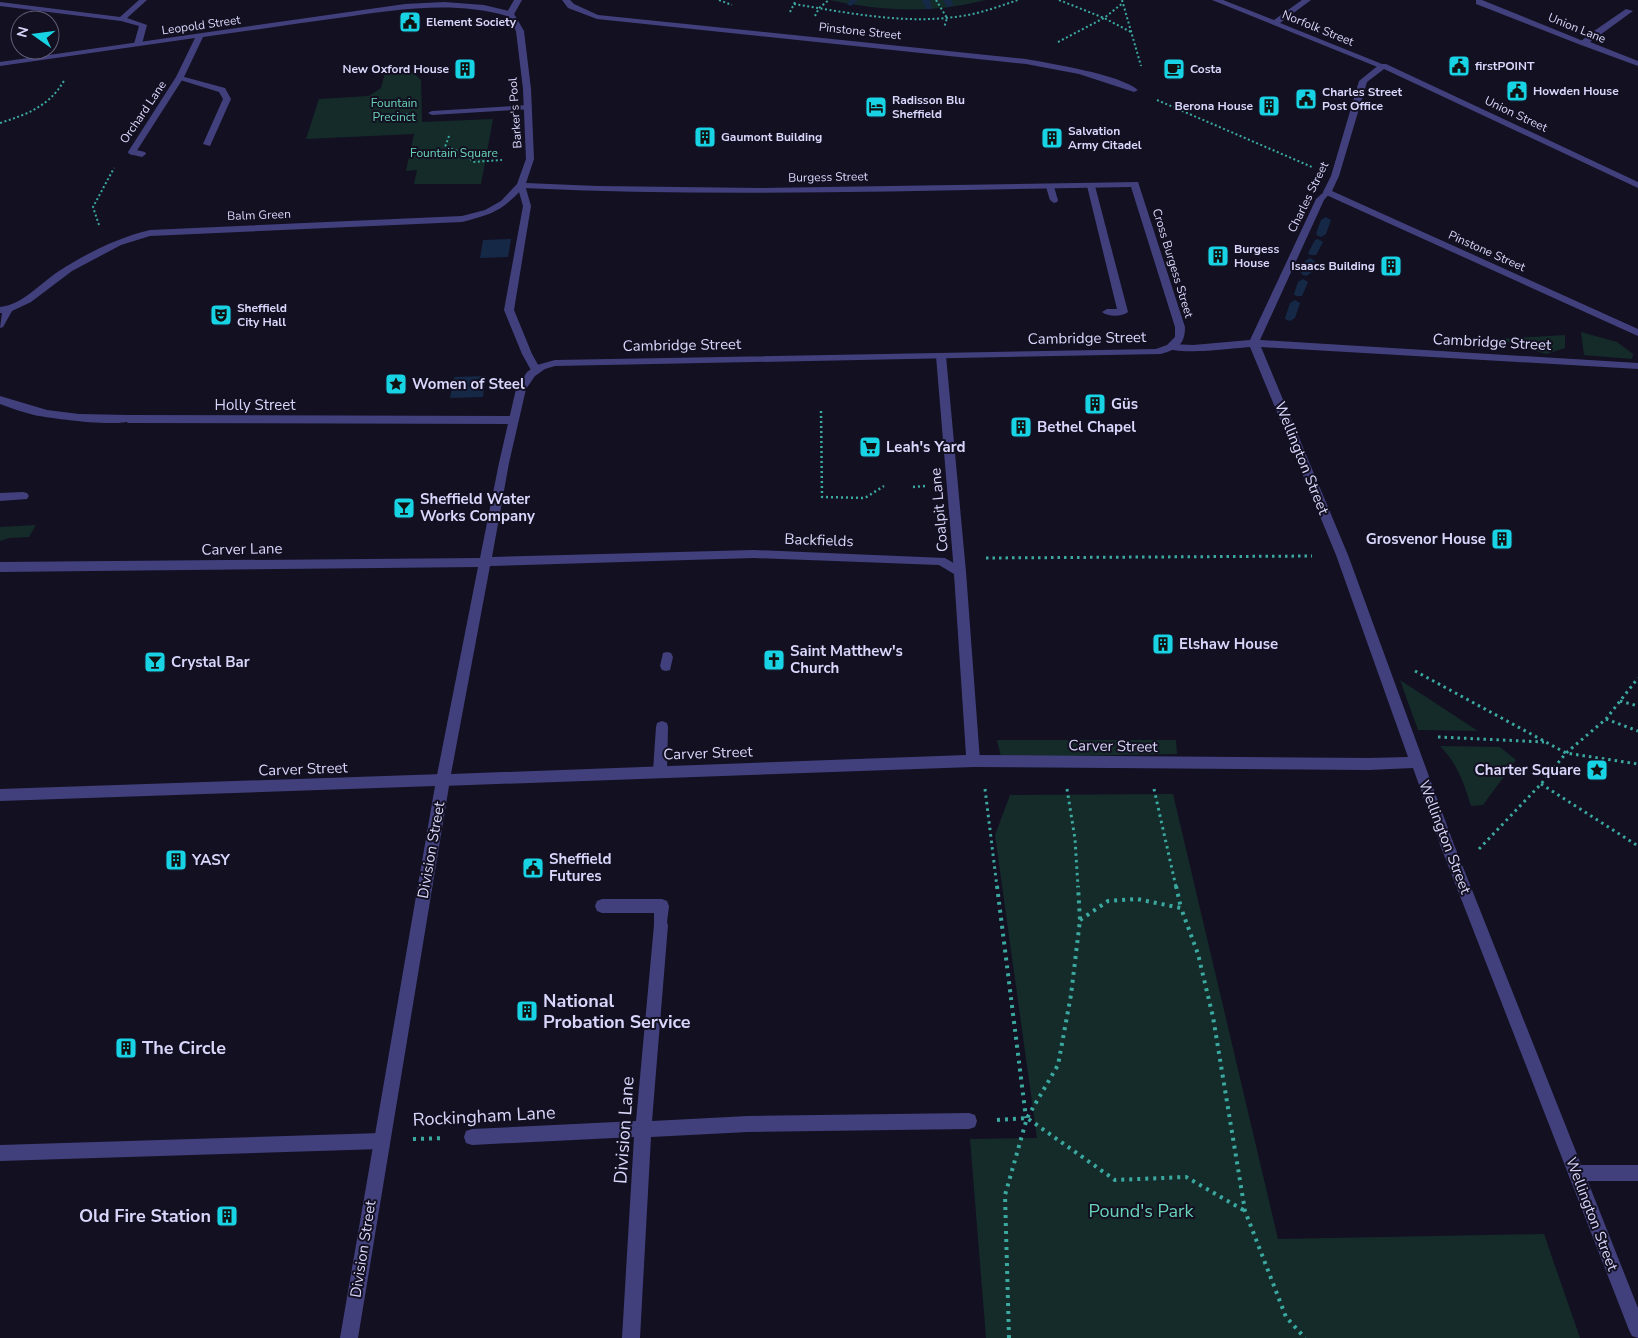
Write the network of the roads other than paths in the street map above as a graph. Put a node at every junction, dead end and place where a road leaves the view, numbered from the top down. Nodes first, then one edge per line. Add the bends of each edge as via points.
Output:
1 (143, 0) edge
2 (518, 0) edge
3 (566, 0) edge
4 (1216, 0) edge
5 (1307, 0) edge
6 (1479, 2) dead end
7 (0, 4) edge
8 (1629, 11) dead end
9 (510, 14) junction
10 (122, 19) junction
11 (1275, 23) junction
12 (200, 37) junction
13 (1584, 43) junction
14 (138, 44) junction
15 (0, 64) edge
16 (1638, 64) edge
17 (1383, 66) junction
18 (180, 77) junction
19 (1130, 89) road end
20 (528, 107) junction
21 (432, 113) dead end
22 (207, 144) dead end
23 (142, 154) dead end
24 (1135, 184) joint
25 (521, 185) junction
26 (1638, 185) edge
27 (1091, 186) junction
28 (1050, 187) junction
29 (1327, 192) junction
30 (1054, 200) dead end
31 (4, 310) edge
32 (1106, 312) dead end
33 (0, 325) edge
34 (1638, 333) edge
35 (1254, 343) junction
36 (1171, 347) junction
37 (941, 356) junction
38 (1638, 366) edge
39 (536, 370) junction
40 (0, 400) edge
41 (513, 420) junction
42 (23, 496) dead end
43 (0, 497) edge
44 (485, 562) junction
45 (0, 567) edge
46 (960, 572) junction
47 (662, 727) dead end
48 (977, 761) junction
49 (1417, 762) junction
50 (660, 771) junction
51 (443, 780) junction
52 (0, 795) edge
53 (602, 906) dead end
54 (969, 1121) road end
55 (643, 1128) junction
56 (472, 1137) road end
57 (381, 1141) junction
58 (0, 1153) edge
59 (1576, 1172) junction
60 (1638, 1173) edge
61 (1638, 1330) edge
62 (349, 1338) edge
63 (630, 1338) edge

1 - 10 street
2 - 9 street
3 - 19 street, Pinstone Street via 571,6 597,17 1019,62 1061,68
4 - 11 street, Norfolk Street
5 - 11 street
6 - 13 street, Union Lane
7 - 10 street
8 - 13 street
9 - 12 street, Leopold Street via 483,7 439,3
9 - 20 street, Barker's Pool via 520,31
10 - 14 street via 143,25
11 - 17 street, Norfolk Street
12 - 14 street, Leopold Street
12 - 18 street, Orchard Lane
13 - 16 street, Union Lane
14 - 15 street, Leopold Street
17 - 26 street, Union Street
17 - 29 street, Charles Street via 1363,81
18 - 22 street via 222,90 227,99
18 - 23 street, Orchard Lane via 132,152
20 - 21 street
20 - 25 street, Barker's Pool via 530,159
24 - 27 street, Burgess Street
24 - 36 street, Cross Burgess Street via 1180,327 1180,338
25 - 28 street, Burgess Street via 760,191
25 - 31 street, Balm Green via 504,203 488,212 462,219 158,232 126,239 69,269 24,302
25 - 39 street via 527,206 509,310
27 - 28 street, Burgess Street
27 - 32 street via 1123,312
28 - 30 street
29 - 34 street, Pinstone Street
29 - 35 street, Charles Street via 1320,199
31 - 33 street
35 - 36 street, Cambridge Street
35 - 38 street, Cambridge Street
35 - 49 street, Wellington Street via 1342,555
36 - 37 street, Cambridge Street via 1157,352
37 - 39 street, Cambridge Street via 564,363
37 - 46 street, Coalpit Lane
39 - 41 street, Division Street via 521,388
40 - 41 street, Holly Street via 46,415 128,419
41 - 44 street, Division Street
42 - 43 street
44 - 45 street, Carver Lane
44 - 46 street, Backfields via 754,554 942,561
44 - 51 street, Division Street
46 - 48 street
47 - 50 street
48 - 49 street, Carver Street
48 - 50 street, Carver Street
49 - 59 street, Wellington Street
50 - 51 street, Carver Street
51 - 52 street, Carver Street
51 - 57 street, Division Street
53 - 55 street, Division Lane via 662,906
54 - 55 street, Rockingham Lane
55 - 56 street, Rockingham Lane
55 - 63 street, Division Lane
57 - 58 street
57 - 62 street, Division Street
59 - 60 street
59 - 61 street, Wellington Street

